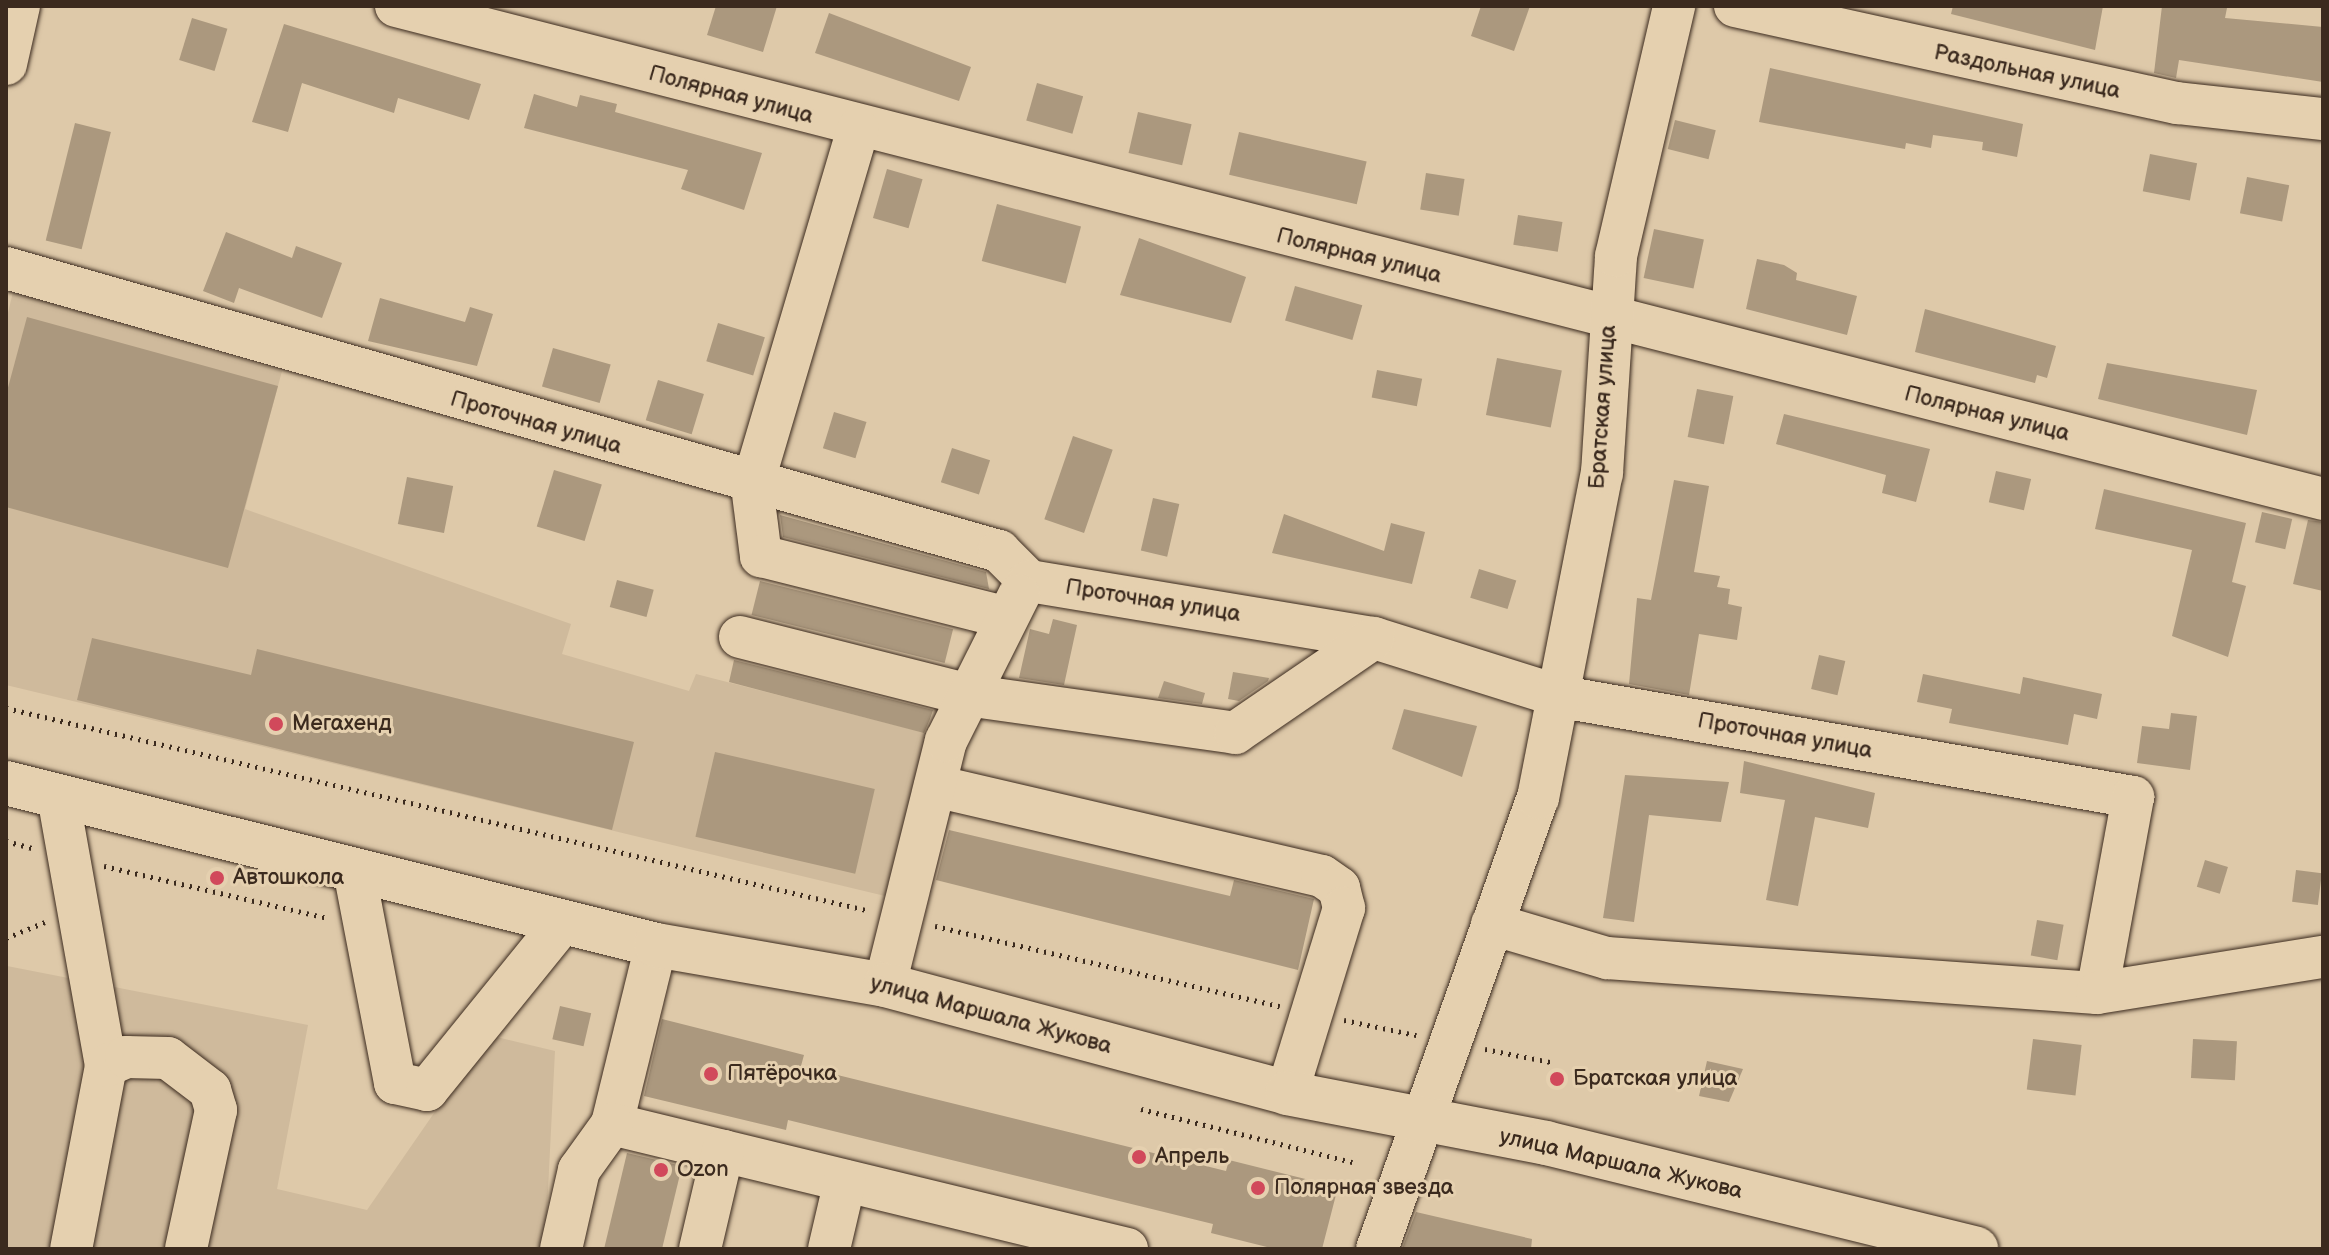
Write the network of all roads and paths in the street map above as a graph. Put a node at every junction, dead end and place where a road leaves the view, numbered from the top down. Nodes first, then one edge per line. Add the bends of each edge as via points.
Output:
1 (19, 6) edge
2 (396, 6) edge
3 (1674, 6) edge
4 (1735, 6) edge
5 (6, 64) edge
6 (2323, 119) edge
7 (858, 129) junction
8 (6, 268) edge
9 (1608, 319) junction
10 (752, 486) junction
11 (2323, 499) edge
12 (1029, 581) junction
13 (1004, 617) junction
14 (740, 637) dead end
15 (1374, 638) junction
16 (973, 696) junction
17 (1562, 697) junction
18 (6, 708) edge
19 (6, 783) edge
20 (935, 786) junction
21 (58, 796) junction
22 (6, 841) edge
23 (67, 857) junction
24 (354, 870) junction
25 (901, 919) junction
26 (563, 922) junction
27 (1492, 924) junction
28 (364, 927) junction
29 (656, 945) junction
30 (2323, 957) edge
31 (885, 985) junction
32 (2097, 993) junction
33 (1309, 1013) junction
34 (1446, 1041) junction
35 (1555, 1063) dead end
36 (106, 1066) junction
37 (1287, 1093) junction
38 (1141, 1109) dead end
39 (1417, 1123) junction
40 (612, 1124) junction
41 (723, 1151) junction
42 (1352, 1162) dead end
43 (845, 1181) junction
44 (71, 1249) edge
45 (186, 1249) edge
46 (561, 1249) edge
47 (700, 1249) edge
48 (829, 1249) edge
49 (1127, 1249) edge
50 (1377, 1249) edge
51 (1976, 1249) edge

1 - 5 street
2 - 7 street, Полярная улица
3 - 9 street, Братская улица
4 - 6 street, Раздольная улица via 2177,103
7 - 9 street, Полярная улица
7 - 10 street
8 - 10 street, Проточная улица
9 - 11 street, Полярная улица
9 - 17 street, Братская улица via 1602,473
10 - 12 street, Проточная улица via 999,551
10 - 13 street via 761,556
12 - 13 street
12 - 15 street, Проточная улица
13 - 16 street
14 - 16 street
15 - 16 street via 1235,733
15 - 17 street, Проточная улица
16 - 20 street via 946,741
17 - 27 street, Братская улица via 1538,798
17 - 32 street, Проточная улица via 2133,797
18 - 25 path
19 - 21 main road, улица Маршала Жукова
20 - 25 street
20 - 33 street via 1322,876 1339,888 1344,908
21 - 23 street
21 - 24 main road, улица Маршала Жукова
22 - 23 path
23 - 28 path
23 - 36 street via 83,907
24 - 26 main road, улица Маршала Жукова
24 - 28 street
25 - 31 street
25 - 33 path
26 - 28 street via 427,1090 395,1083
26 - 29 main road, улица Маршала Жукова
27 - 32 street via 1607,958
27 - 34 street, Братская улица
29 - 31 main road, улица Маршала Жукова
29 - 40 street
30 - 32 street
31 - 37 main road, улица Маршала Жукова
33 - 34 path
33 - 37 street
34 - 35 path
34 - 39 street, Братская улица
36 - 44 street
36 - 45 street via 126,1057 168,1058 210,1090 216,1110
37 - 39 main road, улица Маршала Жукова
38 - 42 path
39 - 50 street, Братская улица
39 - 51 main road, улица Маршала Жукова via 1546,1143
40 - 41 street
40 - 46 street via 579,1170
41 - 43 street
41 - 47 street
43 - 48 street
43 - 49 street

